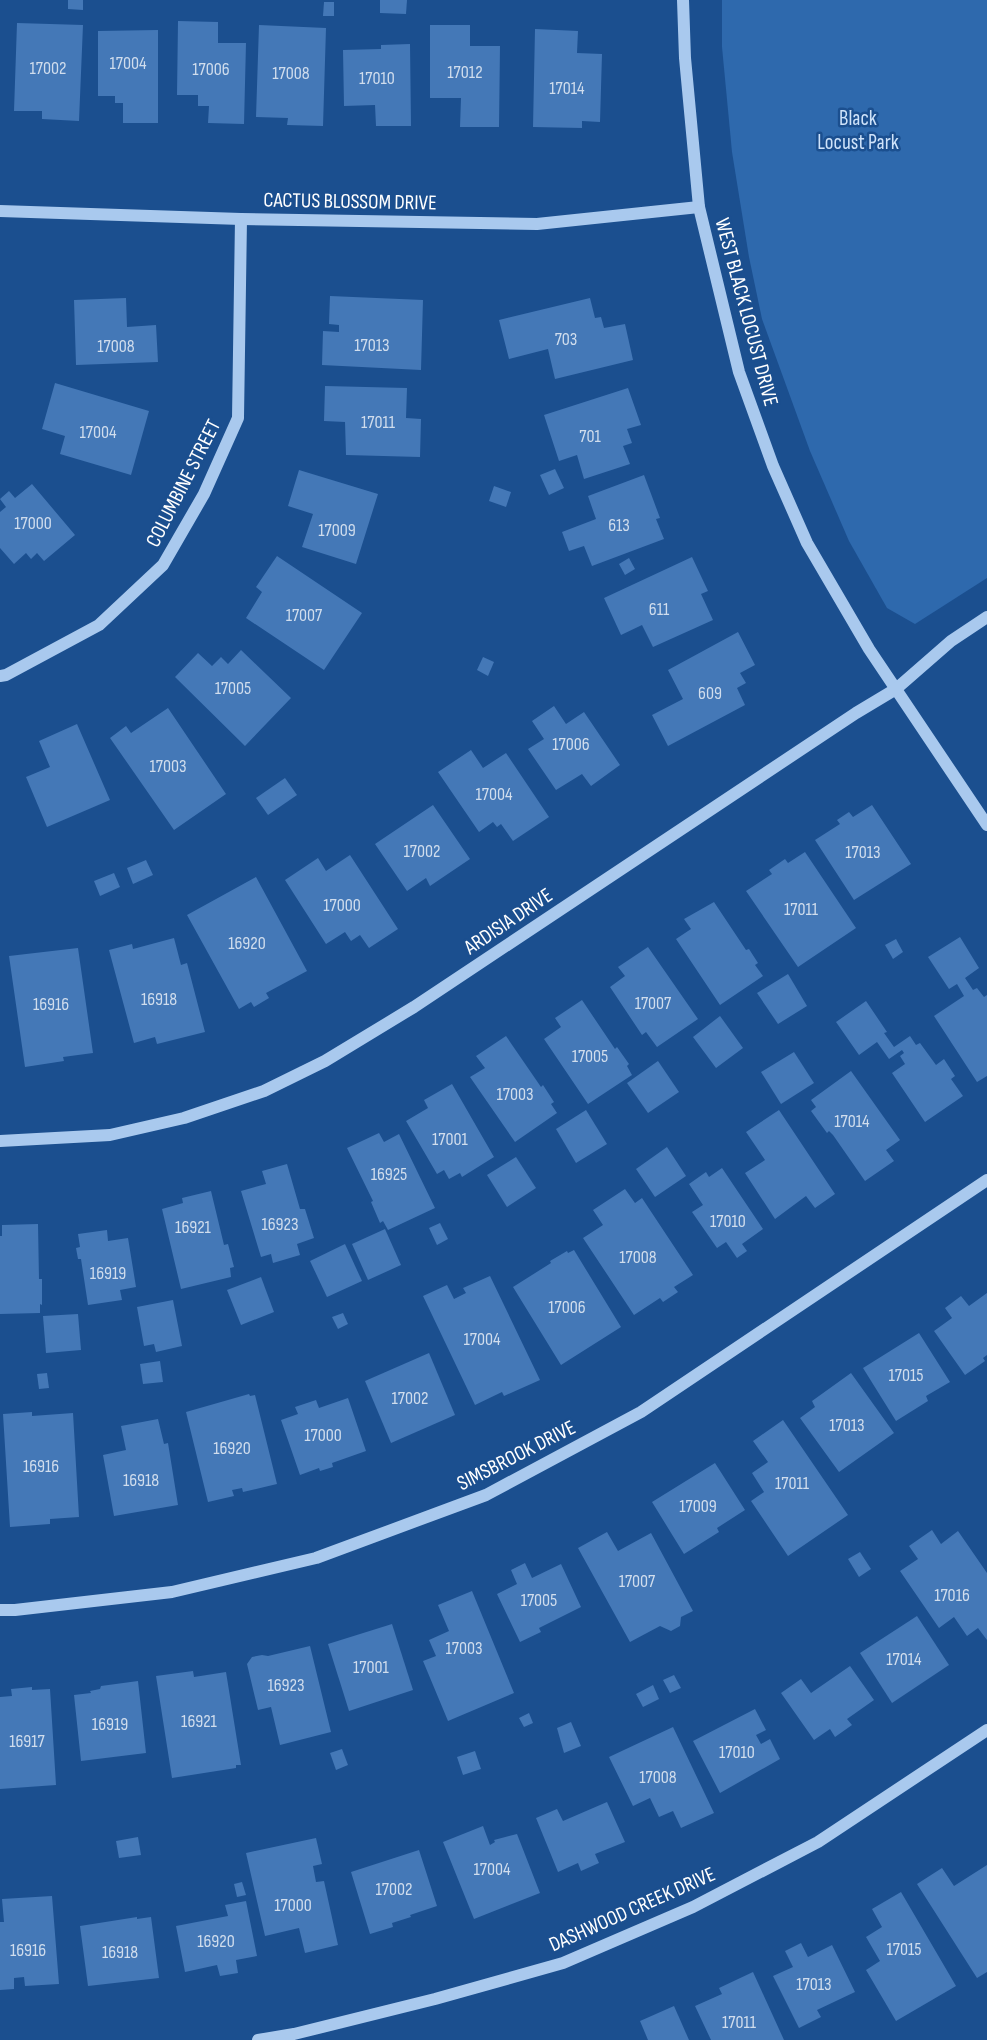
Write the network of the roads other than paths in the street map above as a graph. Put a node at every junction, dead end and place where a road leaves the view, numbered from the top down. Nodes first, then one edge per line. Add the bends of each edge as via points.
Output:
1 (684, 0) edge
2 (699, 207) junction
3 (0, 211) edge
4 (241, 219) junction
5 (987, 617) edge
6 (0, 676) edge
7 (896, 689) junction
8 (987, 825) edge
9 (0, 1141) edge
10 (987, 1180) edge
11 (0, 1610) edge
12 (987, 1730) edge
13 (258, 2040) edge

1 - 2 street, WEST BLACK LOCUST DRIVE
2 - 4 street, CACTUS BLOSSOM DRIVE via 537,224
2 - 7 street, WEST BLACK LOCUST DRIVE via 739,372 773,466 807,543
3 - 4 street, CACTUS BLOSSOM DRIVE
4 - 6 street, COLUMBINE STREET via 238,418 204,494 163,565 99,625
5 - 7 street, ARDISIA DRIVE via 951,641
7 - 8 street, WEST BLACK LOCUST DRIVE
7 - 9 street, ARDISIA DRIVE via 325,1061 264,1091 184,1118 110,1135
10 - 11 street, SIMSBROOK DRIVE via 641,1412 486,1495 303,1561 172,1592
12 - 13 street, DASHWOOD CREEK DRIVE via 818,1842 693,1907 564,1963

